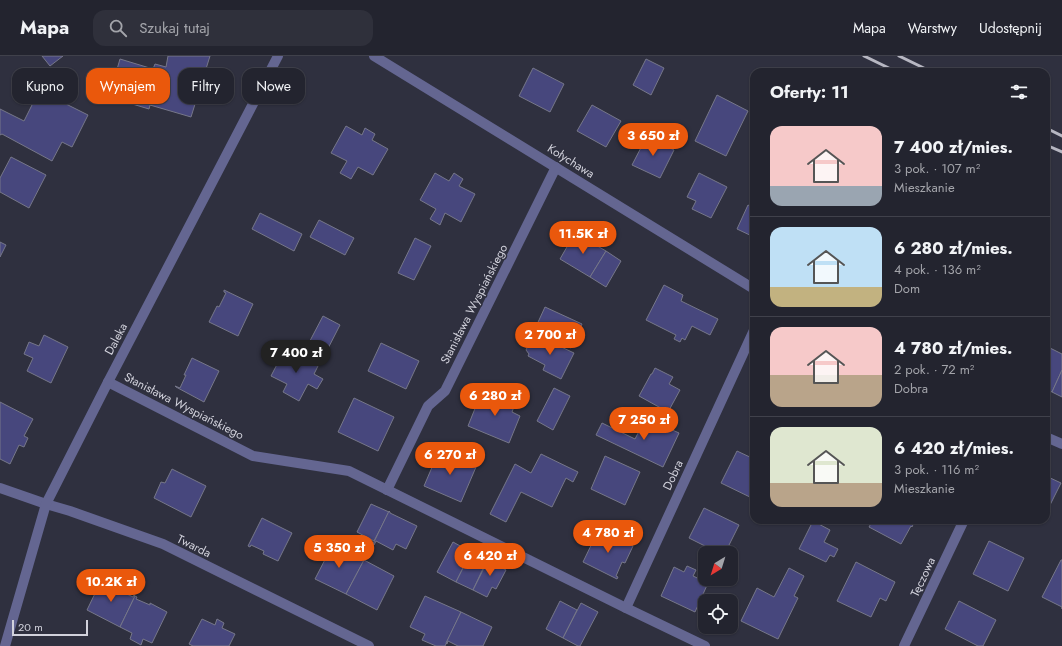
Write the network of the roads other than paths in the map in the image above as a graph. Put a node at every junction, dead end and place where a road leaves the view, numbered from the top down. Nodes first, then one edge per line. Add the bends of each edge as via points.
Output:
1 (278, 56) edge
2 (374, 56) edge
3 (556, 167) junction
4 (750, 287) edge
5 (750, 339) edge
6 (108, 382) junction
7 (1050, 439) edge
8 (1062, 444) edge
9 (0, 488) edge
10 (387, 490) junction
11 (46, 504) junction
12 (962, 524) edge
13 (626, 608) junction
14 (5, 646) edge
15 (369, 646) edge
16 (705, 646) edge
17 (904, 646) edge

1 - 6 street, Daleka
2 - 3 street, Kołychawa
3 - 4 street, Kołychawa
3 - 10 street, Stanisława Wyspiańskiego via 445,391 428,406
5 - 13 street, Dobra
6 - 10 street, Stanisława Wyspiańskiego via 253,456 349,471
6 - 11 street, Daleka
7 - 8 street
9 - 11 street, Twarda
10 - 13 street, Stanisława Wyspiańskiego
11 - 14 street, Daleka
11 - 15 street, Twarda via 163,544
12 - 17 street, Tęczowa
13 - 16 street, Stanisława Wyspiańskiego

